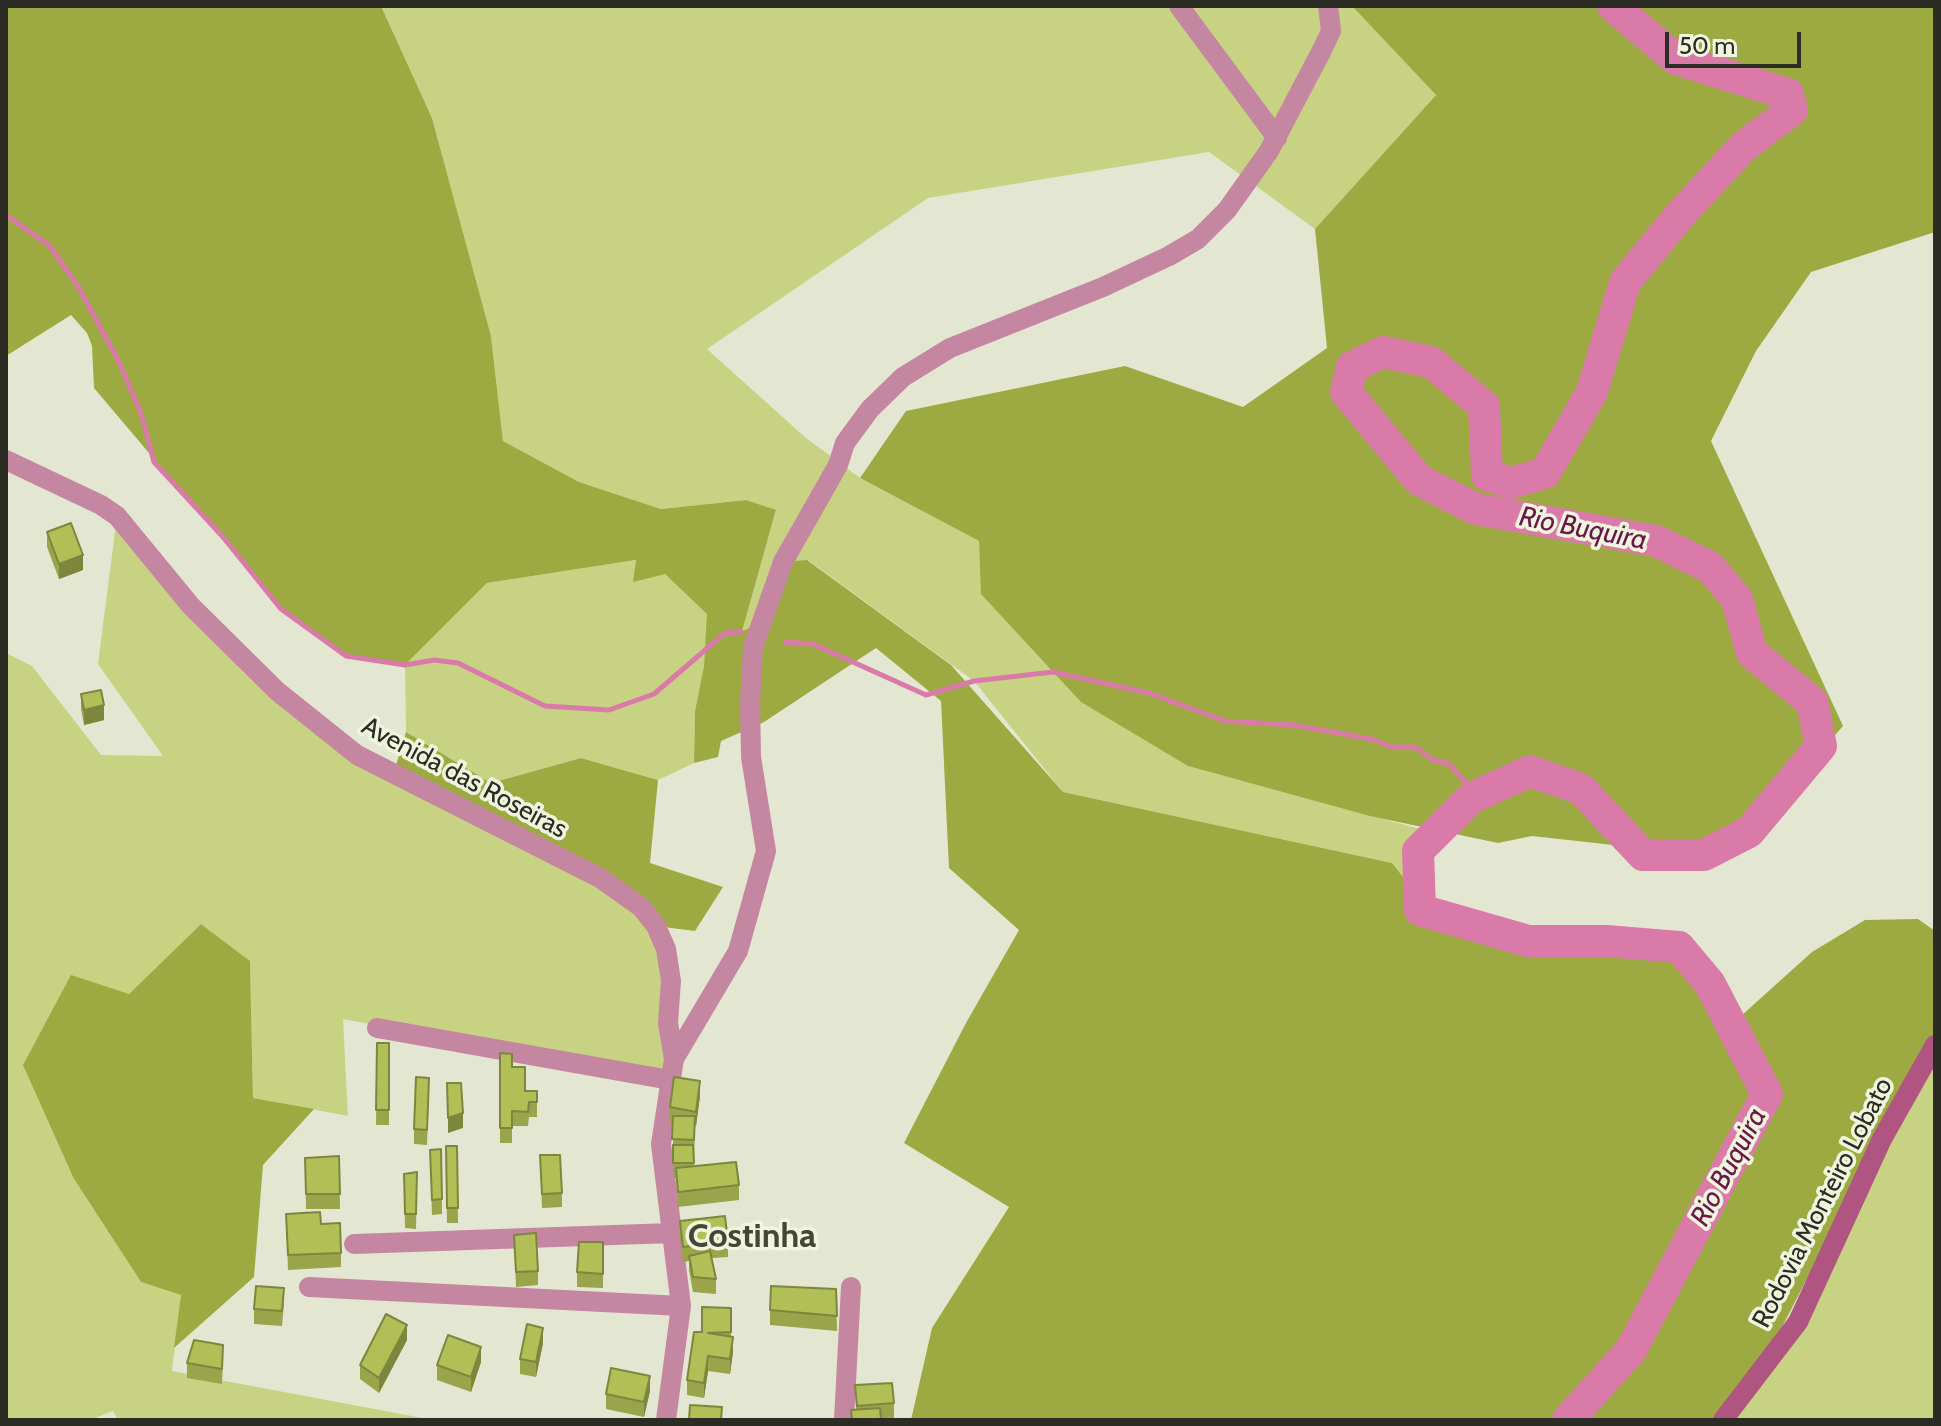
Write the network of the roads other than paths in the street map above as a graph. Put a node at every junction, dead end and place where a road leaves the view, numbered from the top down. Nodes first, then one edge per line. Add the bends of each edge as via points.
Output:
1 (1179, 6) edge
2 (1328, 6) edge
3 (1277, 138) junction
4 (6, 460) edge
5 (377, 1028) dead end
6 (1935, 1045) edge
7 (674, 1059) junction
8 (670, 1080) junction
9 (672, 1233) junction
10 (354, 1244) dead end
11 (309, 1287) dead end
12 (851, 1287) dead end
13 (681, 1306) junction
14 (666, 1420) edge
15 (844, 1420) edge
16 (1723, 1420) edge

1 - 3 street
2 - 3 street via 1331,31
3 - 7 street via 1227,210 1198,239 1103,287 950,348 903,377 845,443 783,562 753,647 751,757 766,851 751,912 738,951
4 - 7 street, Avenida das Roseiras via 117,516 223,638 277,691 357,755 600,878 641,907 666,949
5 - 8 street
6 - 16 main road, Rodovia Monteiro Lobato via 1882,1139 1798,1322
7 - 8 street
8 - 9 street via 661,1144
9 - 10 street
9 - 13 street
11 - 13 street
12 - 15 street
13 - 14 street

